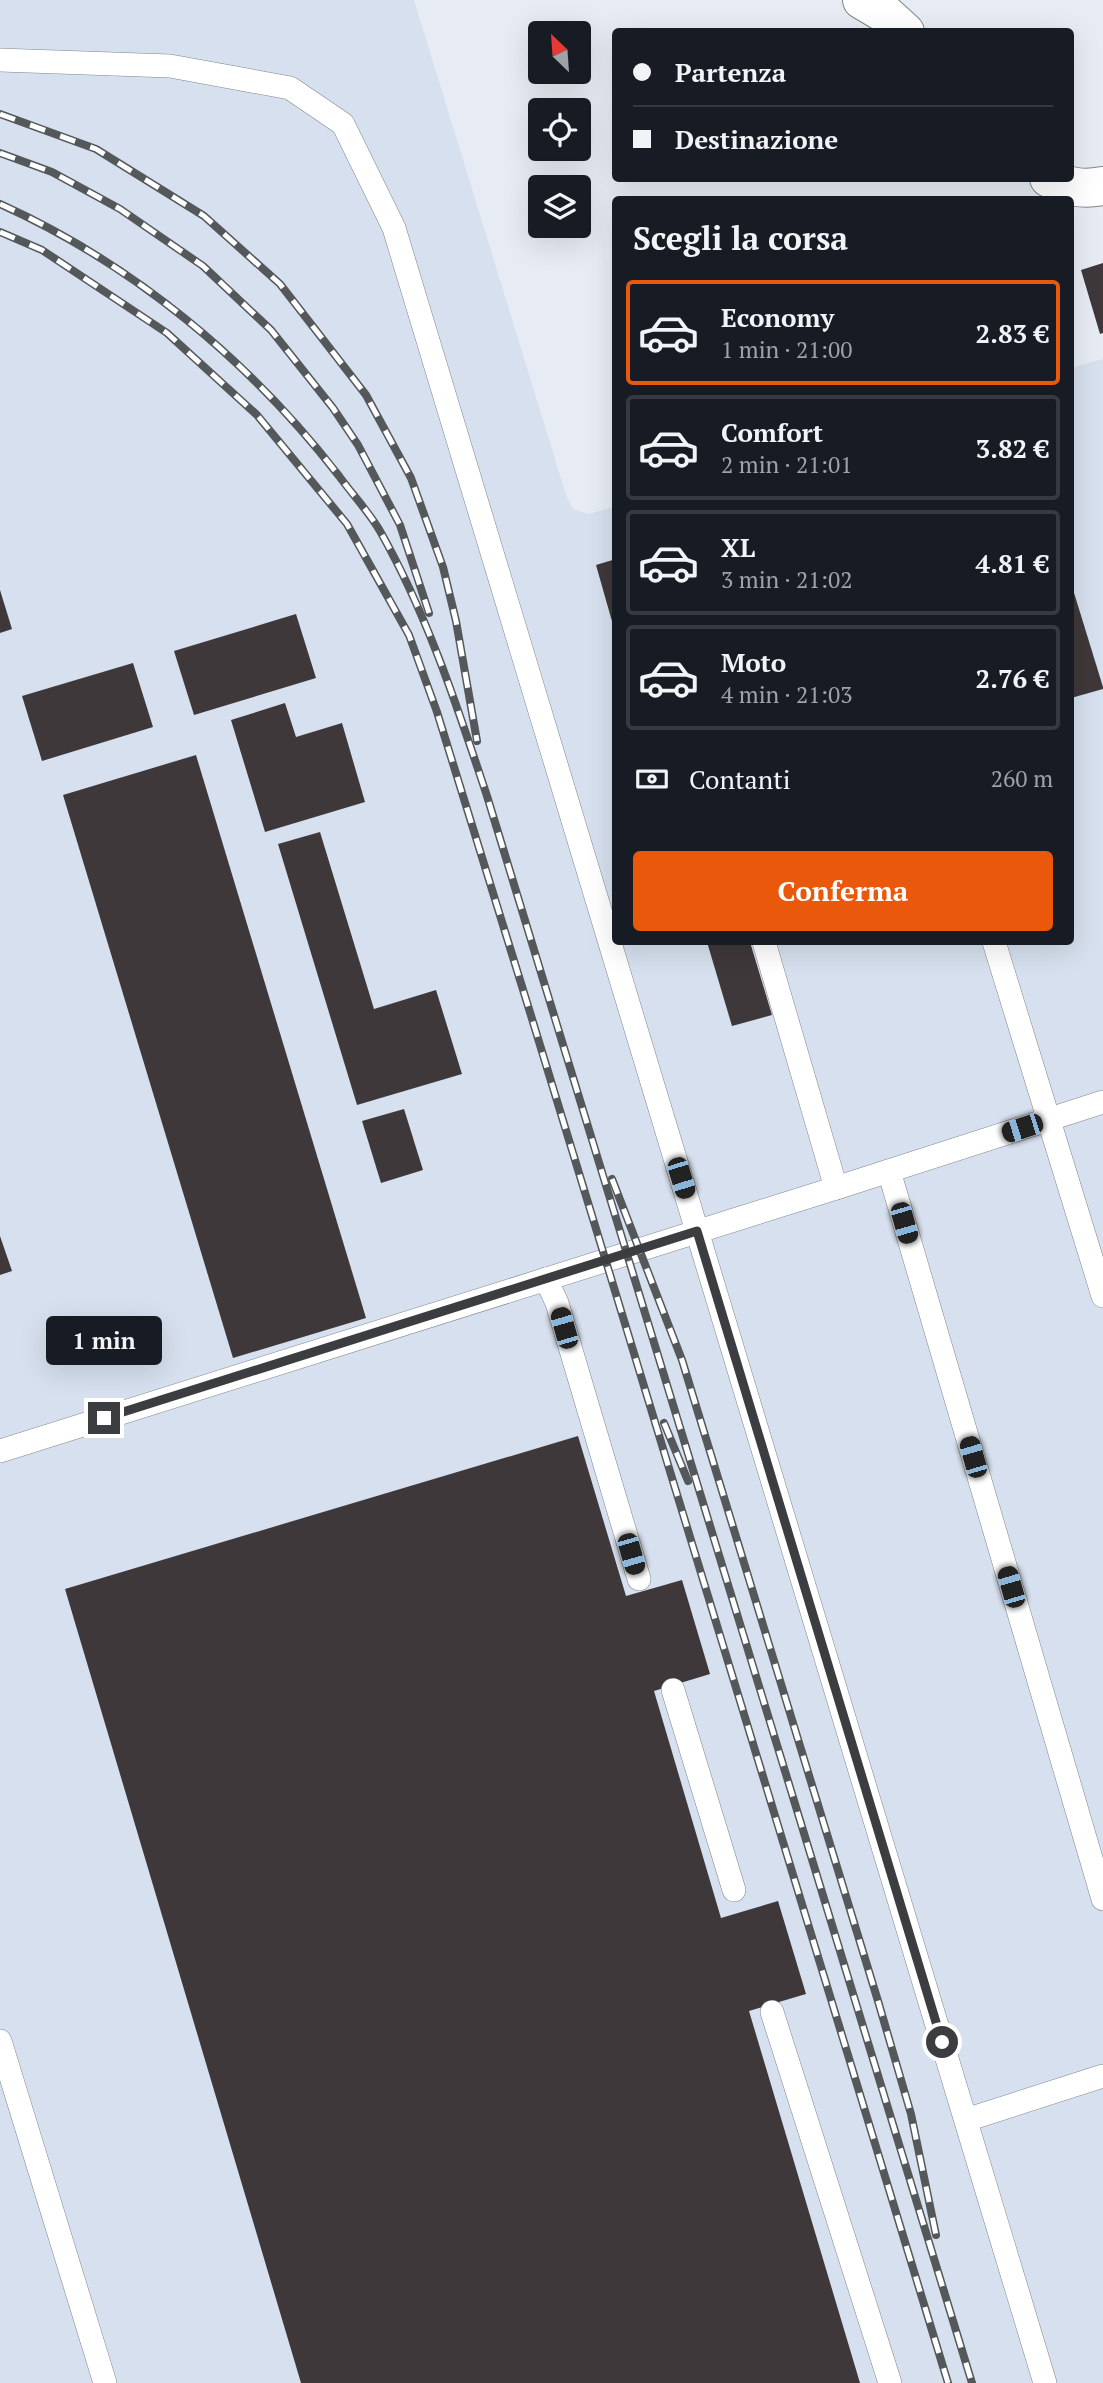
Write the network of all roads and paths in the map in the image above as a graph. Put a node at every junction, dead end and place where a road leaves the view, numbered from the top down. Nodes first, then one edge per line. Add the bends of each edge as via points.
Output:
1 (862, 0) edge
2 (901, 28) edge
3 (0, 60) edge
4 (1057, 182) edge
5 (1103, 188) edge
6 (1074, 202) edge
7 (765, 945) edge
8 (995, 945) edge
9 (1103, 1102) edge
10 (1049, 1119) junction
11 (889, 1171) junction
12 (836, 1188) junction
13 (697, 1231) junction
14 (546, 1279) junction
15 (1103, 1296) edge
16 (0, 1451) edge
17 (639, 1579) dead end
18 (673, 1690) dead end
19 (734, 1890) dead end
20 (1103, 1899) edge
21 (772, 2011) dead end
22 (0, 2041) edge
23 (1103, 2076) edge
24 (966, 2120) junction
25 (105, 2383) edge
26 (890, 2383) edge
27 (1045, 2383) edge

1 - 2 street
3 - 13 lane via 170,66 290,88 343,124 394,228
4 - 5 street via 1069,188
5 - 6 lane
7 - 12 lane
8 - 10 lane
9 - 10 lane
10 - 11 lane
10 - 15 lane
11 - 12 lane
11 - 20 lane
12 - 13 lane
13 - 14 lane
13 - 24 lane
14 - 16 lane
14 - 17 lane
18 - 19 lane
21 - 26 lane
22 - 25 lane
23 - 24 lane
24 - 27 lane

